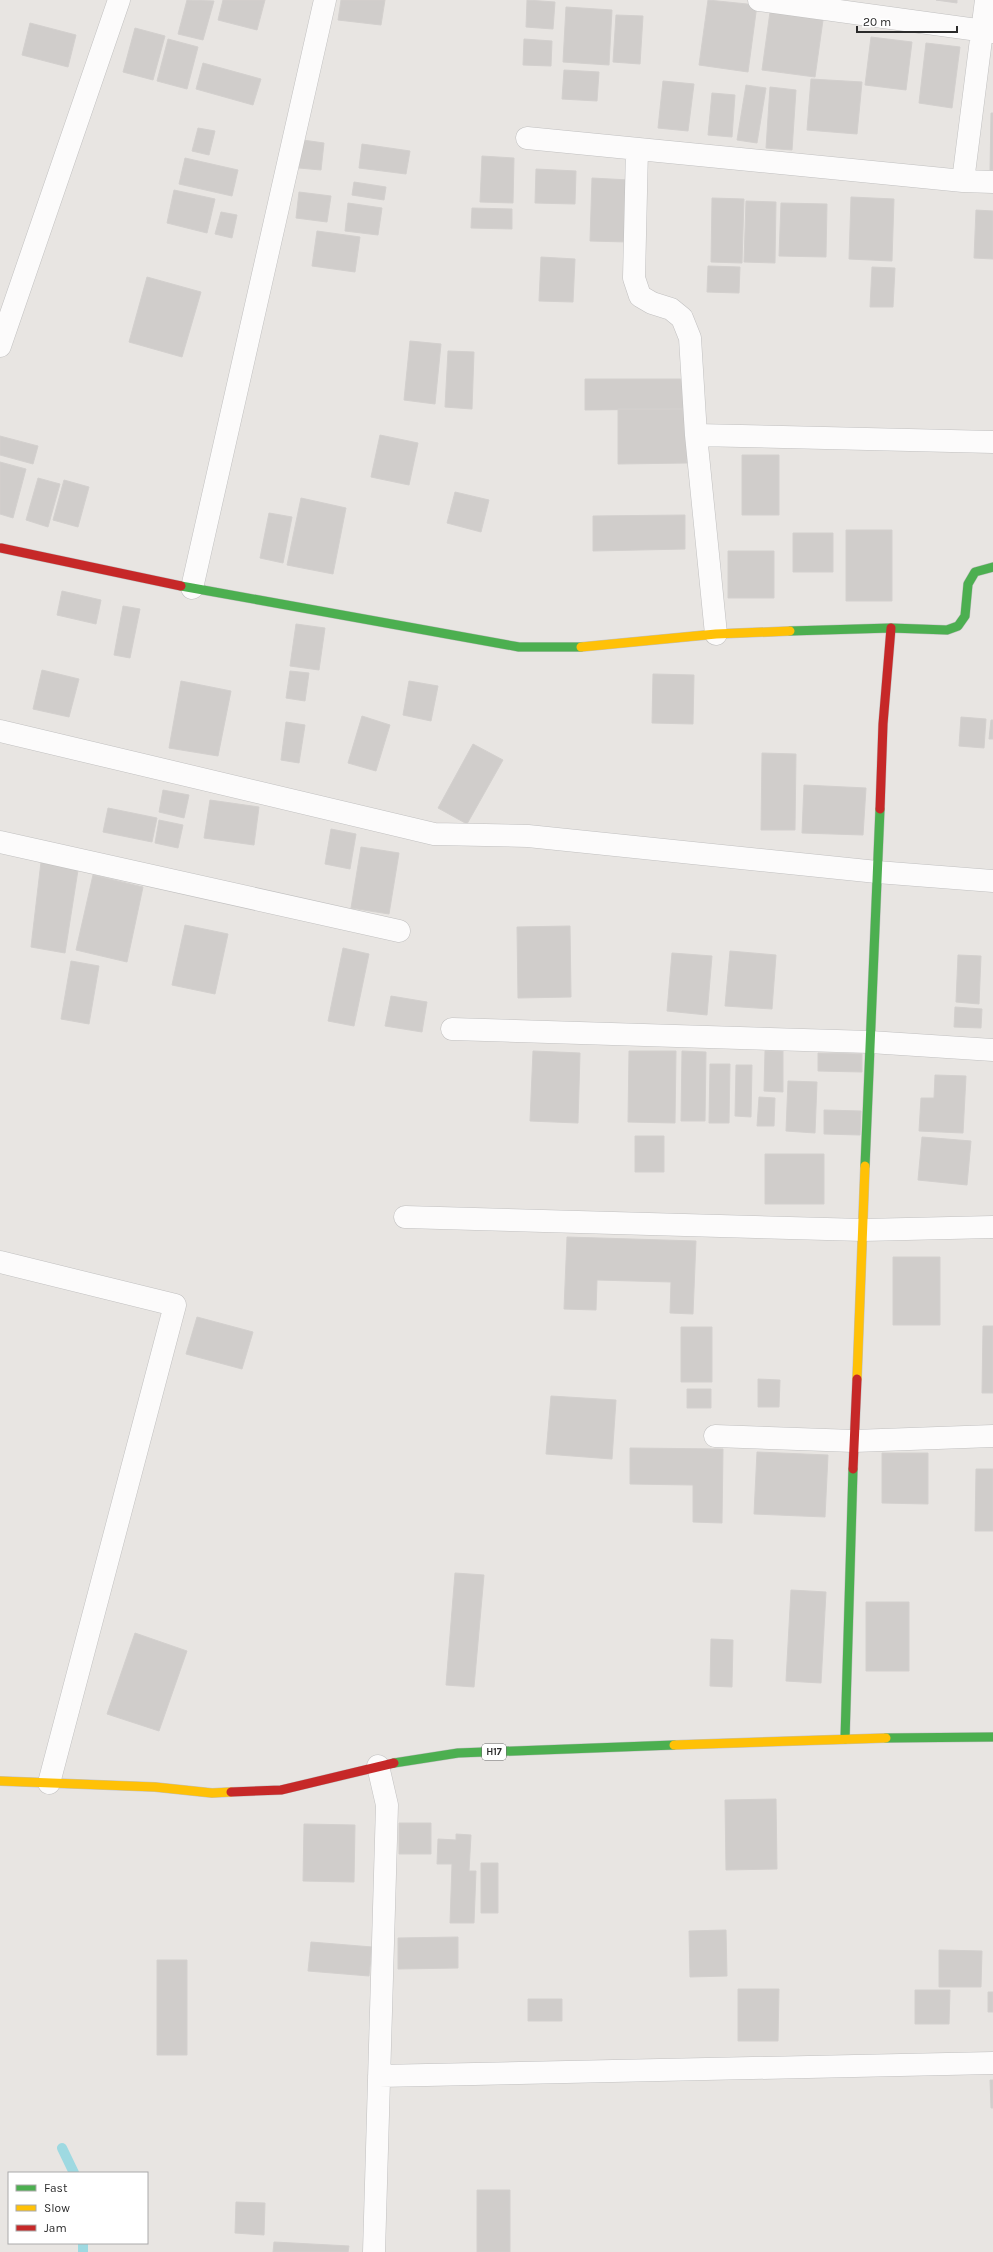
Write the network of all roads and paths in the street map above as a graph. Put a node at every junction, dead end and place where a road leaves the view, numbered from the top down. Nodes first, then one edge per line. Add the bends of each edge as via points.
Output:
1 (119, 0) edge
2 (325, 0) edge
3 (760, 0) edge
4 (986, 0) edge
5 (987, 32) edge
6 (527, 138) dead end
7 (637, 149) junction
8 (963, 181) junction
9 (993, 182) edge
10 (0, 346) edge
11 (696, 435) junction
12 (993, 442) edge
13 (0, 550) edge
14 (993, 567) edge
15 (192, 588) junction
16 (891, 628) junction
17 (716, 634) junction
18 (0, 731) edge
19 (0, 842) edge
20 (877, 872) junction
21 (993, 881) edge
22 (399, 931) dead end
23 (452, 1028) dead end
24 (870, 1042) junction
25 (993, 1050) edge
26 (405, 1217) dead end
27 (993, 1227) edge
28 (863, 1230) junction
29 (0, 1262) edge
30 (715, 1436) dead end
31 (993, 1436) edge
32 (854, 1441) junction
33 (993, 1736) edge
34 (845, 1739) junction
35 (378, 1766) junction
36 (0, 1781) edge
37 (49, 1783) junction
38 (993, 2062) edge
39 (379, 2076) junction
40 (374, 2252) edge

1 - 10 street
2 - 15 street
3 - 5 street
4 - 5 street
5 - 8 street
6 - 7 street
7 - 8 street
7 - 11 street via 634,278 640,296 671,309 682,318 690,338
8 - 9 street
11 - 12 street
11 - 17 street
13 - 15 street
14 - 16 street via 975,572 968,584 965,616 958,626 947,630
15 - 17 street via 519,647 580,647
16 - 17 street
16 - 20 street via 883,724
18 - 20 street via 434,834 528,836
19 - 22 street
20 - 21 street
20 - 24 street
23 - 24 street
24 - 25 street
24 - 28 street
26 - 28 street
27 - 28 street
28 - 32 street
29 - 37 street via 175,1305
30 - 32 street
31 - 32 street
32 - 34 street
33 - 34 street, H17
34 - 35 street, H17 via 458,1753
35 - 37 street, H17 via 281,1790 212,1793 155,1786
35 - 39 street via 387,1805
36 - 37 street, H17
38 - 39 street
39 - 40 street

